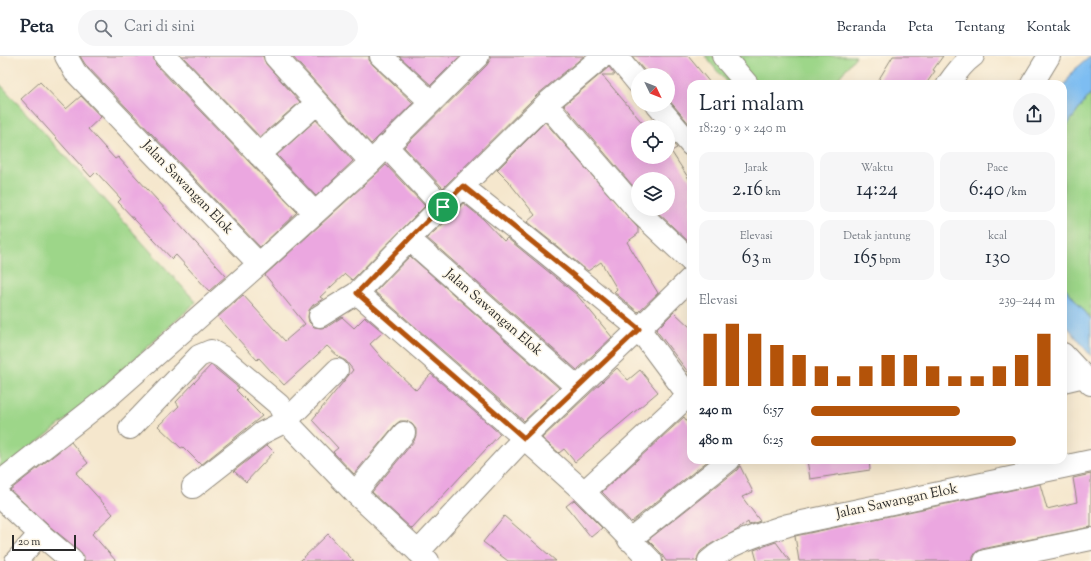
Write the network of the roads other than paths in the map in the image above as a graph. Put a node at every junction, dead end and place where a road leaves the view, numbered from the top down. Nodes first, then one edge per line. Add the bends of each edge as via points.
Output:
1 (66, 56) edge
2 (165, 56) edge
3 (274, 56) edge
4 (381, 56) edge
5 (478, 56) edge
6 (602, 56) edge
7 (616, 56) edge
8 (723, 56) edge
9 (973, 56) edge
10 (1049, 56) edge
11 (631, 74) edge
12 (744, 80) edge
13 (951, 80) edge
14 (1034, 80) edge
15 (431, 102) junction
16 (317, 103) junction
17 (546, 104) junction
18 (663, 112) edge
19 (687, 140) edge
20 (378, 154) junction
21 (259, 155) junction
22 (463, 186) junction
23 (443, 207) junction
24 (315, 214) junction
25 (409, 239) junction
26 (687, 257) edge
27 (259, 264) junction
28 (687, 282) edge
29 (357, 293) junction
30 (320, 316) dead end
31 (639, 329) junction
32 (1067, 358) edge
33 (337, 370) dead end
34 (1088, 380) edge
35 (1067, 381) edge
36 (577, 387) junction
37 (687, 393) edge
38 (687, 400) edge
39 (286, 421) junction
40 (130, 428) dead end
41 (404, 433) dead end
42 (524, 438) junction
43 (1091, 461) edge
44 (724, 464) edge
45 (0, 482) edge
46 (193, 487) dead end
47 (584, 492) junction
48 (355, 493) junction
49 (0, 497) edge
50 (40, 534) junction
51 (1091, 539) edge
52 (629, 540) junction
53 (423, 556) edge
54 (16, 561) edge
55 (72, 561) edge
56 (651, 561) edge
57 (710, 561) edge
58 (985, 561) edge

1 - 27 street, Jalan Sawangan Elok via 75,72
2 - 21 street
3 - 16 street
4 - 15 street
5 - 15 street
6 - 17 street
7 - 11 street
8 - 12 street
9 - 13 street
10 - 14 street
15 - 20 street
16 - 20 street
16 - 21 street
17 - 22 street
17 - 26 street via 640,213
18 - 19 street
20 - 23 street
20 - 24 street
21 - 24 street
22 - 23 street
22 - 31 street
23 - 25 street
24 - 27 street
25 - 29 street
25 - 36 street, Jalan Sawangan Elok
27 - 45 street via 107,398
28 - 31 street
29 - 30 street
29 - 42 street
31 - 36 street
31 - 37 street
32 - 34 street
33 - 39 street
34 - 35 street
36 - 42 street
38 - 47 street
39 - 40 street via 279,405 222,357 211,352 199,356
39 - 46 street via 262,433
39 - 48 street
41 - 48 street
42 - 47 street
42 - 53 street
43 - 57 street, Jalan Sawangan Elok via 788,525 749,538
44 - 52 street
47 - 52 street
48 - 53 street
49 - 50 street
50 - 54 street
50 - 55 street
51 - 58 street
52 - 56 street

